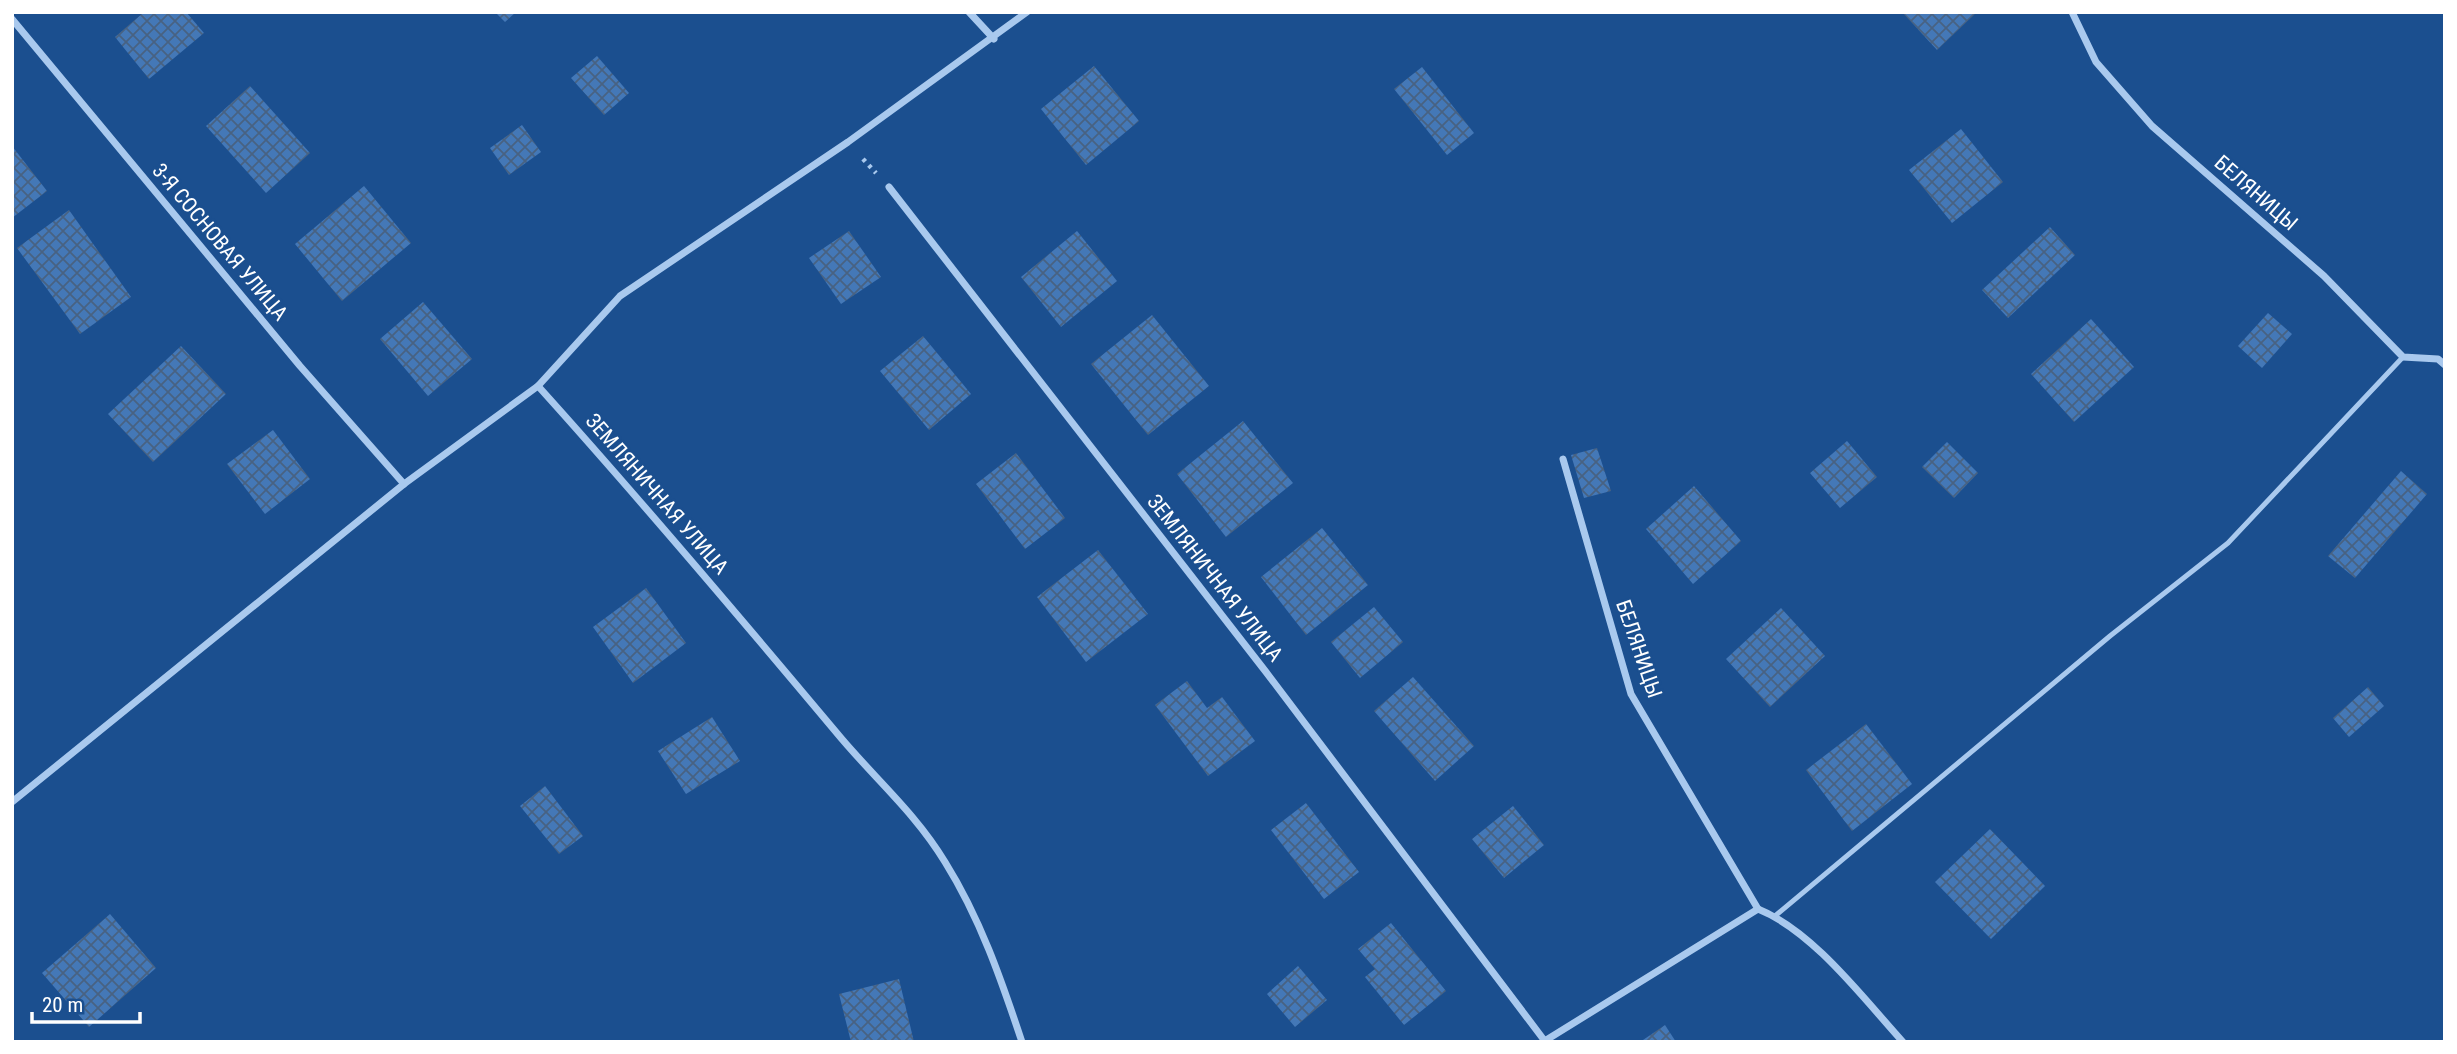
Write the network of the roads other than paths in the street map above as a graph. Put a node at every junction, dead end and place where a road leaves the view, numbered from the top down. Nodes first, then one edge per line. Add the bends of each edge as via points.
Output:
1 (969, 12) edge
2 (1027, 12) edge
3 (2072, 12) edge
4 (12, 19) edge
5 (994, 39) junction
6 (889, 187) road end
7 (2403, 357) junction
8 (2445, 365) edge
9 (538, 386) junction
10 (1563, 459) dead end
11 (404, 484) junction
12 (12, 802) edge
13 (1758, 909) junction
14 (1774, 916) junction
15 (1544, 1041) edge
16 (1022, 1042) edge
17 (1903, 1042) edge

1 - 5 street
2 - 5 street
3 - 7 street, БЕЛЯНИЦЫ via 2096,62 2152,126 2324,275
4 - 11 street, 3-Я СОСНОВАЯ УЛИЦА
5 - 9 street via 620,296
6 - 15 street, ЗЕМЛЯНИЧНАЯ УЛИЦА via 1266,672
7 - 8 street via 2438,359
7 - 14 lane via 2228,543
9 - 11 street
9 - 16 street, ЗЕМЛЯНИЧНАЯ УЛИЦА via 639,497 839,736 900,799 944,859 971,907
10 - 13 street, БЕЛЯНИЦЫ via 1631,694
11 - 12 street
13 - 14 street
13 - 15 street
14 - 17 street via 1820,953

